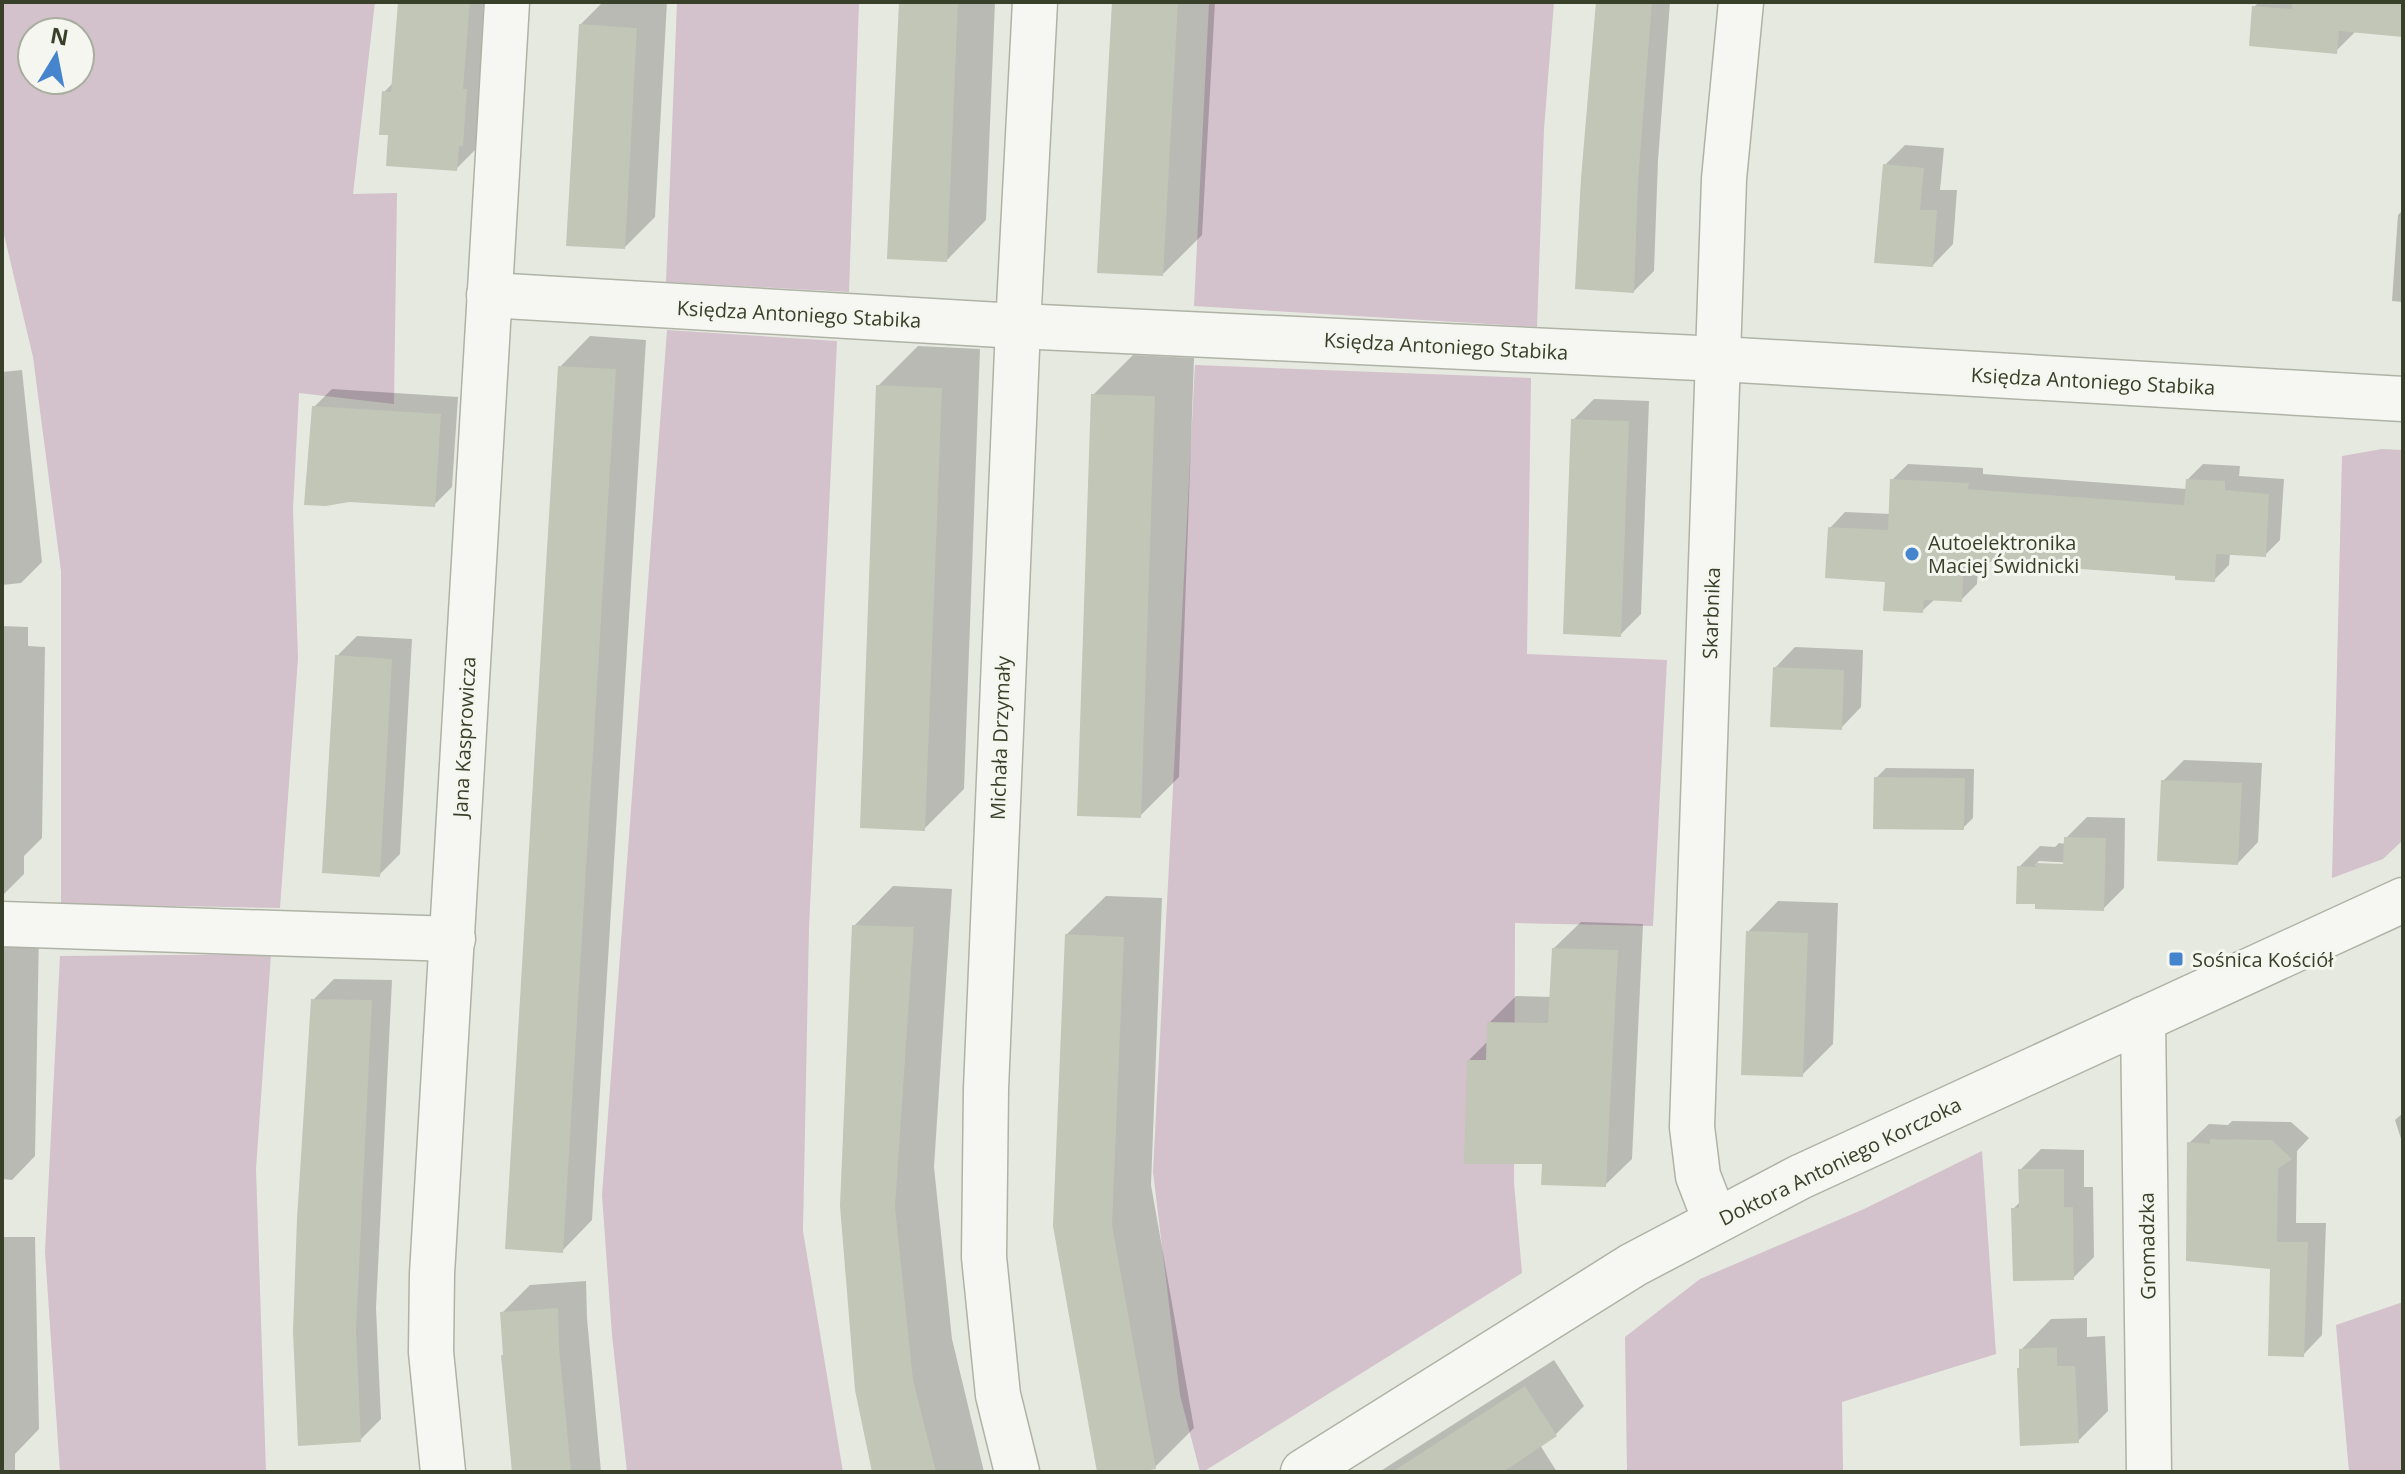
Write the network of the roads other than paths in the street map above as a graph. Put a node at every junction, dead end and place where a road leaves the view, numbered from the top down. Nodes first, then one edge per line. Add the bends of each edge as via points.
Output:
1 (507, 2) edge
2 (1035, 2) edge
3 (1741, 2) edge
4 (489, 295) junction
5 (1018, 326) junction
6 (1720, 359) junction
7 (2403, 399) edge
8 (2403, 900) edge
9 (2, 924) edge
10 (453, 939) junction
11 (2143, 1019) junction
12 (1715, 1220) junction
13 (443, 1472) edge
14 (1017, 1472) edge
15 (1303, 1472) edge
16 (2149, 1472) edge

1 - 4 street, Jana Kasprowicza
2 - 5 street, Michała Drzymały
3 - 6 street, Skarbnika via 1724,179
4 - 5 street, Księdza Antoniego Stabika
4 - 10 street, Jana Kasprowicza
5 - 6 street, Księdza Antoniego Stabika
5 - 14 street, Michała Drzymały via 984,1242 998,1395
6 - 7 street, Księdza Antoniego Stabika
6 - 12 street, Skarbnika via 1692,1127 1698,1176
8 - 11 street, Doktora Antoniego Korczoka
9 - 10 street
10 - 13 street, Jana Kasprowicza via 432,1274 431,1352
11 - 12 street, Doktora Antoniego Korczoka
11 - 16 street, Gromadzka
12 - 15 street, Doktora Antoniego Korczoka via 1633,1265

